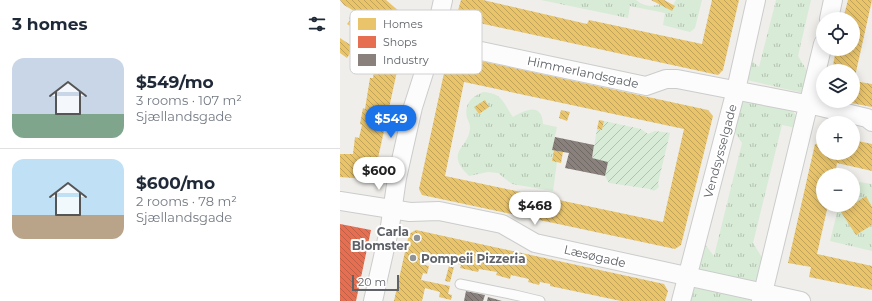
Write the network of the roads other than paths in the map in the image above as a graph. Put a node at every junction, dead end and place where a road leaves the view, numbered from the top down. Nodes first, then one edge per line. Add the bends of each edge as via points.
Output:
1 (431, 0) edge
2 (442, 0) edge
3 (756, 0) edge
4 (833, 0) edge
5 (429, 10) edge
6 (440, 10) edge
7 (830, 12) edge
8 (482, 51) edge
9 (820, 56) edge
10 (417, 74) edge
11 (424, 74) edge
12 (736, 90) junction
13 (809, 105) junction
14 (413, 107) junction
15 (872, 122) edge
16 (340, 201) edge
17 (392, 208) junction
18 (688, 277) junction
19 (460, 284) dead end
20 (762, 297) edge
21 (521, 299) edge
22 (373, 301) edge
23 (540, 301) edge
24 (681, 301) edge
25 (801, 301) edge

1 - 5 street
2 - 6 street
3 - 12 street, Vendsysselgade
4 - 7 street
8 - 12 street, Himmerlandsgade via 646,86 666,79 677,79
9 - 13 street
10 - 14 street
11 - 14 street
12 - 13 street, Himmerlandsgade
12 - 18 street, Vendsysselgade
13 - 15 street, Himmerlandsgade via 867,118
13 - 20 street
14 - 17 street
16 - 17 street, Læsøgade
17 - 18 street, Læsøgade via 410,212 439,211 502,224 536,243
17 - 22 street
18 - 20 street, Læsøgade
18 - 24 street, Vendsysselgade
19 - 21 lane
20 - 25 street, Læsøgade
21 - 23 lane

